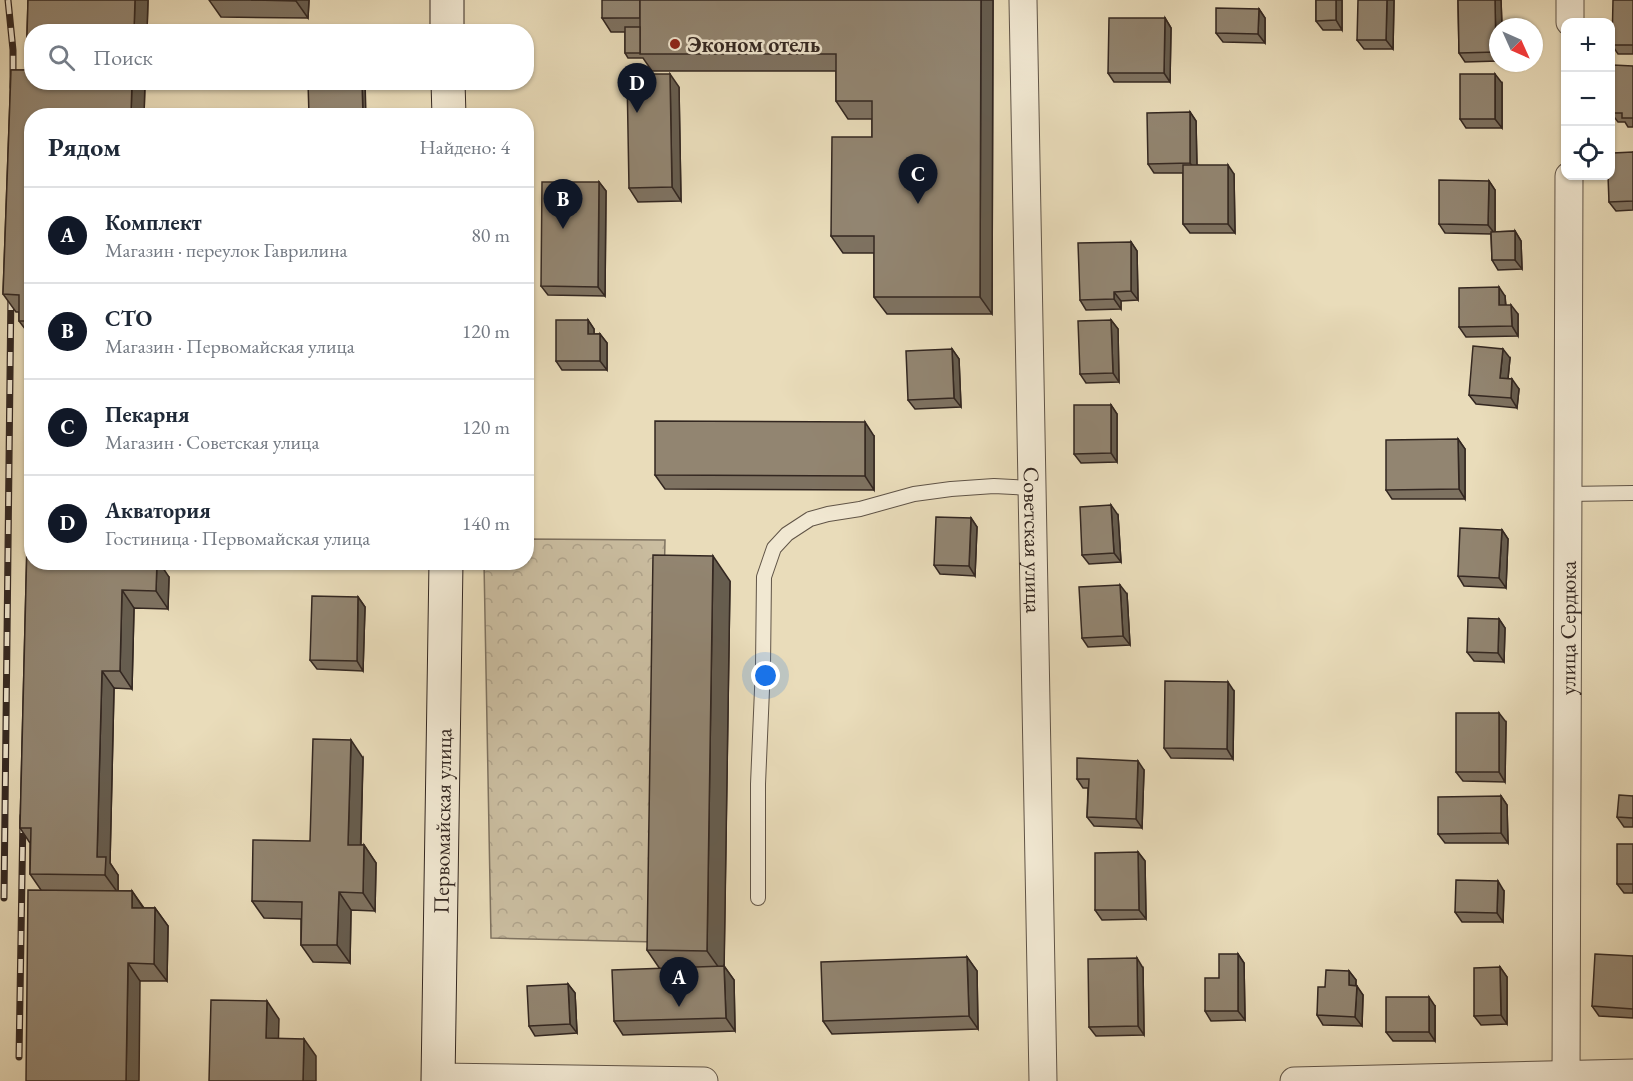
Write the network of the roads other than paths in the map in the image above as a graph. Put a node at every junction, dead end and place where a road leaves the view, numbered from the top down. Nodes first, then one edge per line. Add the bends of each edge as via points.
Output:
1 (447, 0) edge
2 (1023, 0) edge
3 (1570, 0) edge
4 (1570, 18) edge
5 (447, 24) edge
6 (448, 90) edge
7 (448, 108) edge
8 (1569, 180) edge
9 (1032, 488) junction
10 (1633, 493) edge
11 (1567, 494) junction
12 (446, 570) edge
13 (759, 898) dead end
14 (1633, 1073) edge
15 (1566, 1078) edge
16 (438, 1079) edge
17 (704, 1081) edge
18 (1043, 1081) edge
19 (1294, 1081) edge

1 - 5 main road
2 - 9 street, Советская улица
3 - 4 street
6 - 7 main road
8 - 11 street, улица Сердюка
9 - 13 lane via 994,486 914,494 810,519 774,548 764,577
9 - 18 street, Советская улица
10 - 11 lane
11 - 15 street, улица Сердюка
12 - 16 main road, Первомайская улица
14 - 15 street
15 - 19 street
16 - 17 street

